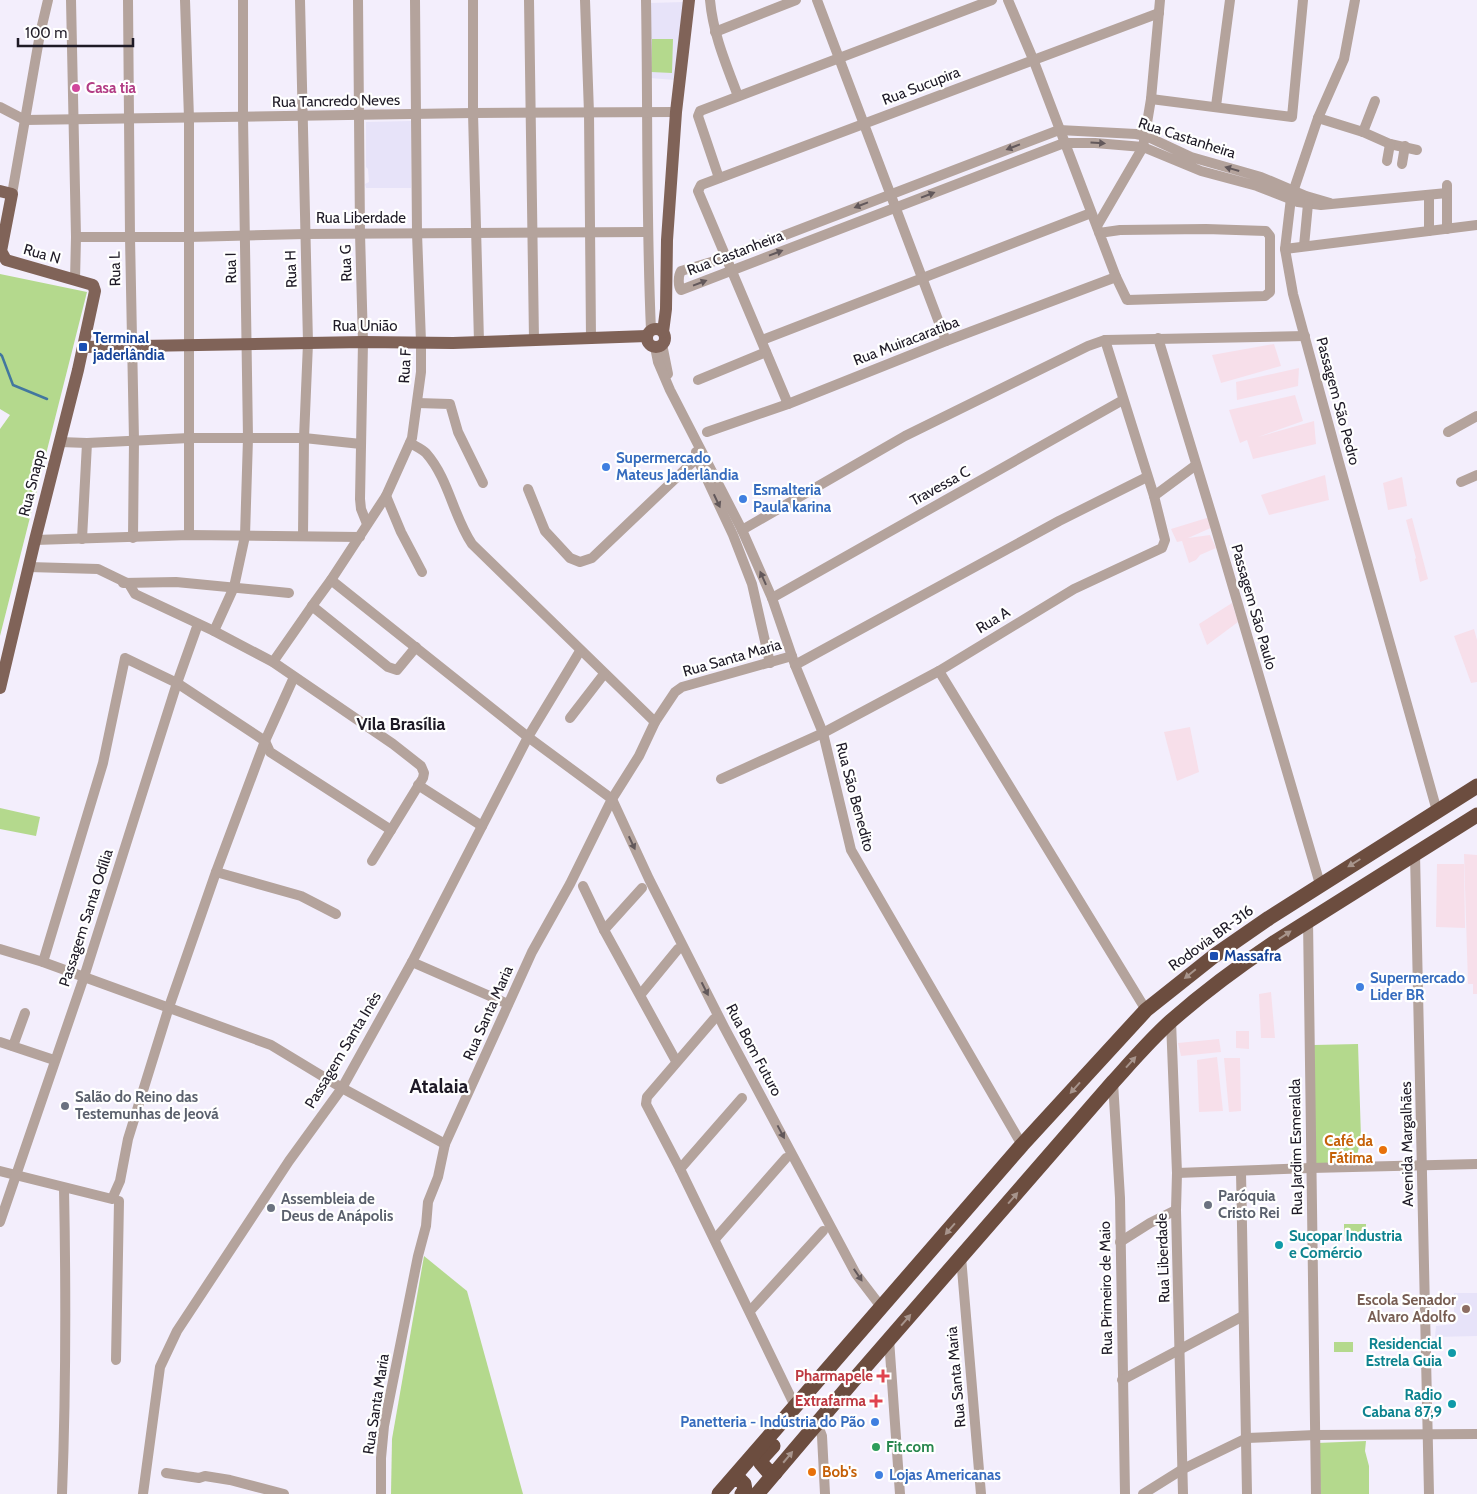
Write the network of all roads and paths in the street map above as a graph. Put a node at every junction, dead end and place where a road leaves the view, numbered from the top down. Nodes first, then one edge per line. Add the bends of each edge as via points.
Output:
1 (48, 0) edge
2 (71, 0) edge
3 (128, 0) edge
4 (185, 0) edge
5 (243, 0) edge
6 (300, 0) edge
7 (358, 0) edge
8 (415, 0) edge
9 (473, 0) edge
10 (529, 0) edge
11 (585, 0) edge
12 (646, 0) edge
13 (689, 0) edge
14 (710, 0) edge
15 (796, 0) edge
16 (817, 0) edge
17 (992, 0) edge
18 (1008, 0) edge
19 (1230, 0) edge
20 (1303, 0) edge
21 (1355, 0) edge
22 (1159, 5) edge
23 (715, 32) junction
24 (839, 59) junction
25 (1033, 59) junction
26 (738, 96) junction
27 (1151, 99) junction
28 (1375, 101) dead end
29 (1216, 106) junction
30 (0, 107) edge
31 (473, 112) junction
32 (531, 112) junction
33 (648, 112) junction
34 (676, 112) junction
35 (589, 113) junction
36 (416, 114) junction
37 (359, 115) junction
38 (303, 116) junction
39 (73, 118) junction
40 (129, 118) junction
41 (189, 118) junction
42 (243, 118) junction
43 (1318, 118) junction
44 (25, 120) junction
45 (865, 124) junction
46 (1058, 130) junction
47 (1363, 132) junction
48 (1146, 136) junction
49 (1064, 143) junction
50 (1390, 144) junction
51 (1405, 146) junction
52 (1144, 147) junction
53 (1417, 150) dead end
54 (1387, 161) dead end
55 (1402, 164) dead end
56 (719, 178) junction
57 (1259, 181) junction
58 (6, 193) edge
59 (892, 194) junction
60 (1292, 194) junction
61 (1429, 195) junction
62 (1330, 203) junction
63 (1308, 204) junction
64 (896, 207) junction
65 (1092, 213) junction
66 (1477, 225) edge
67 (1098, 229) junction
68 (1447, 229) junction
69 (1428, 231) junction
70 (476, 232) junction
71 (647, 232) junction
72 (360, 233) junction
73 (417, 233) junction
74 (534, 233) junction
75 (590, 233) junction
76 (304, 234) junction
77 (245, 235) junction
78 (76, 237) junction
79 (130, 237) junction
80 (189, 237) junction
81 (1304, 246) junction
82 (1285, 249) junction
83 (725, 258) junction
84 (731, 271) junction
85 (1116, 277) junction
86 (923, 278) junction
87 (75, 280) junction
88 (93, 286) joint
89 (1305, 336) junction
90 (656, 338) junction
91 (1158, 338) junction
92 (591, 339) junction
93 (534, 340) junction
94 (762, 340) junction
95 (1105, 340) junction
96 (946, 341) junction
97 (363, 342) junction
98 (422, 342) junction
99 (478, 342) junction
100 (308, 343) junction
101 (247, 344) junction
102 (132, 346) junction
103 (189, 346) junction
104 (83, 347) junction
105 (766, 352) junction
106 (698, 380) dead end
107 (1123, 400) junction
108 (417, 403) junction
109 (788, 404) junction
110 (1477, 416) edge
111 (706, 432) dead end
112 (1448, 432) dead end
113 (189, 438) junction
114 (248, 438) junction
115 (304, 438) junction
116 (694, 439) junction
117 (134, 440) junction
118 (60, 442) junction
119 (87, 443) junction
120 (410, 443) junction
121 (361, 444) junction
122 (697, 458) junction
123 (1196, 465) junction
124 (1477, 475) edge
125 (1146, 477) junction
126 (1461, 482) dead end
127 (483, 483) dead end
128 (528, 489) dead end
129 (386, 496) junction
130 (1154, 496) junction
131 (367, 524) junction
132 (742, 530) junction
133 (189, 535) junction
134 (245, 536) junction
135 (303, 536) junction
136 (360, 537) junction
137 (133, 538) junction
138 (82, 539) junction
139 (34, 540) junction
140 (29, 567) junction
141 (422, 572) dead end
142 (331, 580) junction
143 (123, 583) junction
144 (234, 587) junction
145 (289, 593) dead end
146 (772, 598) junction
147 (312, 606) junction
148 (198, 624) junction
149 (214, 631) junction
150 (416, 647) junction
151 (580, 651) junction
152 (794, 661) junction
153 (273, 662) junction
154 (770, 663) junction
155 (939, 671) junction
156 (604, 674) junction
157 (294, 677) junction
158 (177, 683) junction
159 (0, 688) edge
160 (570, 718) dead end
161 (655, 722) junction
162 (823, 733) junction
163 (528, 737) junction
164 (265, 741) junction
165 (721, 778) dead end
166 (421, 781) junction
167 (1477, 786) edge
168 (612, 799) junction
169 (1477, 806) edge
170 (1437, 811) junction
171 (1477, 815) edge
172 (482, 826) junction
173 (390, 830) junction
174 (1433, 843) junction
175 (1415, 854) junction
176 (372, 861) dead end
177 (216, 872) junction
178 (1320, 884) junction
179 (583, 886) dead end
180 (642, 888) dead end
181 (336, 914) dead end
182 (1308, 920) junction
183 (604, 930) junction
184 (678, 949) dead end
185 (0, 950) edge
186 (43, 962) junction
187 (412, 962) junction
188 (84, 977) junction
189 (641, 994) junction
190 (508, 1004) junction
191 (169, 1007) junction
192 (1146, 1010) junction
193 (25, 1013) dead end
194 (714, 1019) dead end
195 (1171, 1021) junction
196 (0, 1042) edge
197 (13, 1046) junction
198 (54, 1060) junction
199 (676, 1061) junction
200 (1113, 1082) junction
201 (342, 1088) junction
202 (742, 1098) dead end
203 (445, 1144) junction
204 (1022, 1145) junction
205 (786, 1158) dead end
206 (1477, 1164) edge
207 (1422, 1166) junction
208 (1311, 1168) junction
209 (680, 1169) junction
210 (0, 1171) edge
211 (1241, 1172) junction
212 (1177, 1173) junction
213 (16, 1175) junction
214 (64, 1188) junction
215 (116, 1200) junction
216 (1176, 1210) junction
217 (0, 1222) edge
218 (823, 1231) dead end
219 (715, 1239) junction
220 (1120, 1242) junction
221 (960, 1257) junction
222 (882, 1308) junction
223 (750, 1312) junction
224 (1243, 1316) junction
225 (889, 1339) junction
226 (847, 1347) junction
227 (1181, 1350) junction
228 (116, 1360) dead end
229 (1122, 1380) junction
230 (795, 1406) junction
231 (817, 1423) junction
232 (1427, 1434) junction
233 (1477, 1434) edge
234 (1315, 1435) junction
235 (1247, 1438) junction
236 (1183, 1469) junction
237 (166, 1473) dead end
238 (775, 1473) junction
239 (732, 1479) junction
240 (62, 1494) edge
241 (144, 1494) edge
242 (284, 1494) edge
243 (381, 1494) edge
244 (719, 1494) edge
245 (742, 1494) edge
246 (757, 1494) edge
247 (826, 1494) edge
248 (900, 1494) edge
249 (980, 1494) edge
250 (1125, 1494) edge
251 (1143, 1494) edge
252 (1183, 1494) edge
253 (1247, 1494) edge
254 (1316, 1494) edge
255 (1429, 1494) edge

1 - 44 street, Rua N
2 - 39 street
3 - 40 street, Rua L
4 - 41 street
5 - 42 street, Rua I
6 - 38 street, Rua H
7 - 37 street, Rua G
8 - 36 street, Rua F
9 - 31 street
10 - 32 street
11 - 35 street
12 - 33 street, Rua São Benedito
13 - 34 main road
14 - 23 street
15 - 23 street
16 - 24 street
17 - 24 street
18 - 25 street
19 - 29 street
20 - 29 street via 1292,117
21 - 43 street, Passagem São Pedro via 1344,59
22 - 25 street, Rua Sucupira
22 - 27 street
23 - 26 street
24 - 26 street
24 - 45 street
25 - 45 street, Rua Sucupira
25 - 46 street
26 - 56 street via 705,108 698,116
27 - 29 street
27 - 48 street
28 - 47 street
30 - 44 street, Rua Tancredo Neves
31 - 32 street, Rua Tancredo Neves
31 - 36 street, Rua Tancredo Neves
31 - 70 street
32 - 35 street, Rua Tancredo Neves
32 - 74 street
33 - 34 street, Rua Tancredo Neves
33 - 35 street, Rua Tancredo Neves
33 - 71 street, Rua São Benedito
34 - 90 main road via 666,309
35 - 75 street
36 - 37 street, Rua Tancredo Neves
36 - 73 street, Rua F
37 - 38 street, Rua Tancredo Neves
37 - 72 street, Rua G
38 - 42 street, Rua Tancredo Neves
38 - 76 street, Rua H
39 - 40 street, Rua Tancredo Neves
39 - 44 street, Rua Tancredo Neves
39 - 78 street
40 - 41 street, Rua Tancredo Neves
40 - 79 street, Rua L
41 - 42 street, Rua Tancredo Neves
41 - 80 street
42 - 77 street, Rua I
43 - 47 street
43 - 60 street, Passagem São Pedro
44 - 58 street, Rua N
45 - 56 street, Rua Sucupira
45 - 59 street
46 - 48 street, Rua Castanheira
46 - 49 street
46 -> 59 street, Rua Castanheira
47 - 50 street
48 - 52 street
57 -> 48 street, Rua Castanheira via 1191,157
49 -> 52 street, Rua Castanheira
64 -> 49 street, Rua Castanheira
49 - 65 street
50 - 51 street
50 - 54 street
51 - 53 street
51 - 55 street
52 - 57 street, Rua Castanheira via 1201,172
52 - 67 street
56 - 83 street, Rua Sucupira via 701,185 698,191
57 - 60 street, Rua Castanheira
58 - 87 main road, Rua N via 1,252 6,260
59 - 64 street
59 -> 83 street, Rua Castanheira
60 - 62 street
60 - 63 street
60 - 82 street, Passagem São Pedro
61 - 62 street
61 - 68 street via 1447,189
61 - 69 street
62 - 63 street
63 - 81 street
84 -> 64 street, Rua Castanheira
64 - 86 street
65 - 67 street
65 - 86 street
66 - 68 street
67 - 85 street
67 - 85 street via 1261,230 1270,236 1271,287 1266,296 1127,300
68 - 69 street
69 - 81 street
70 - 73 street, Rua Liberdade
70 - 74 street, Rua Liberdade
70 - 99 street
71 - 75 street, Rua Liberdade
71 - 90 street, Rua São Benedito
72 - 73 street, Rua Liberdade
72 - 76 street, Rua Liberdade
72 - 97 street, Rua G
73 - 98 street, Rua F
74 - 75 street, Rua Liberdade
74 - 93 street
75 - 92 street
76 - 77 street, Rua Liberdade
76 - 100 street, Rua H
77 - 80 street, Rua Liberdade
77 - 101 street, Rua I
78 - 79 street, Rua Liberdade
78 - 87 street
79 - 80 street, Rua Liberdade
79 - 102 street, Rua L
80 - 103 street
81 - 82 street
82 - 89 street, Passagem São Pedro
83 - 84 street
83 -> 84 street, Rua Castanheira via 681,272 679,288 681,290
84 - 94 street
85 - 96 street, Rua Muiracaratiba
86 - 94 street
86 - 96 street
87 - 88 main road, Rua N
88 - 104 main road, Rua Snapp via 95,291
89 - 91 street
89 - 170 street, Passagem São Pedro
90 - 92 main road, Rua União
90 - 116 street, Rua São Benedito via 658,362
91 - 95 street
91 - 123 street, Passagem São Paulo
92 - 93 main road, Rua União
93 - 99 main road, Rua União
94 - 105 street
95 - 107 street
95 - 132 street via 905,436
96 - 109 street, Rua Muiracaratiba
97 - 98 main road, Rua União
97 - 100 main road, Rua União
97 - 121 street, Rua G
98 - 99 main road, Rua União
98 - 108 street, Rua F
100 - 101 main road, Rua União
100 - 115 street, Rua H
101 - 103 main road, Rua União
101 - 114 street, Rua I
102 - 103 main road, Rua União
102 - 104 main road, Rua União
102 - 117 street, Rua L
103 - 113 street
104 - 118 main road, Rua Snapp
105 - 106 street
105 - 109 street
107 - 125 street
107 - 146 street, Travessa C
108 - 120 street, Rua F
108 - 127 street via 450,404 458,432
109 - 111 street, Rua Muiracaratiba
110 - 112 street
113 - 114 street
113 - 117 street
113 - 133 street
114 - 115 street
114 - 134 street, Rua I
115 - 121 street
115 - 135 street, Rua H
116 - 122 street, Rua São Benedito
116 - 132 street, Rua São Benedito
117 - 119 street
117 - 137 street, Rua L
118 - 119 street
118 - 139 main road, Rua Snapp
119 - 138 street
120 - 129 street, Rua F
120 - 151 street via 425,452 438,470 464,534 472,544
121 - 131 street, Rua G via 360,499
122 - 128 street via 592,558 580,562 570,558 545,531
122 -> 154 street, Rua São Benedito via 752,584
123 - 130 street
123 - 178 street, Passagem São Paulo
124 - 126 street
125 - 130 street
125 - 152 street, Rua Santa Maria
129 - 131 street, Rua F
129 - 141 street
130 - 155 street, Rua A via 1166,540 1162,548 1074,589
131 - 136 street, Rua F
146 -> 132 street, Rua São Benedito
133 - 134 street
133 - 137 street
134 - 135 street
134 - 144 street, Rua I
135 - 136 street
136 - 142 street, Rua F
137 - 138 street
138 - 139 street
139 - 140 main road, Rua Snapp
140 - 143 street via 98,569
140 - 159 main road, Rua Snapp
142 - 147 street, Rua F
142 - 150 street
143 - 144 street via 176,582
143 - 148 street via 129,584 135,594
144 - 145 street
144 - 149 street, Rua I
146 - 152 street, Rua São Benedito
147 - 150 street via 388,667 397,670
147 - 153 street, Rua F
148 - 149 street
148 - 158 street, Passagem Santa Odília
149 - 153 street
150 - 163 street
151 - 156 street
151 - 163 street, Passagem Santa Inês
152 - 154 street, Rua Santa Maria
152 - 162 street, Rua São Benedito
153 - 157 street
154 - 161 street, Rua Santa Maria via 682,687
155 - 162 street, Rua A
155 - 192 street
156 - 160 street
156 - 161 street
157 - 164 street
157 - 166 street via 394,744 421,766 424,773
158 - 164 street
158 - 186 street via 126,658 103,763
158 - 188 street, Passagem Santa Odília
161 - 168 street, Rua Santa Maria via 639,756
162 - 165 street, Rua A
162 - 204 street, Rua São Benedito via 845,828 856,860
163 - 168 street
163 - 172 street, Passagem Santa Inês
164 - 173 street via 270,752
164 - 177 street
166 - 172 street
166 - 173 street
167 - 170 highway, Rodovia BR-316
168 - 190 street, Rua Santa Maria
168 -> 222 street, Rua Bom Futuro via 649,879 809,1186 856,1274
169 - 174 highway via 1449,823
170 -> 178 highway, Rodovia BR-316
171 - 174 highway
172 - 187 street, Passagem Santa Inês
173 - 176 street
174 - 175 highway
175 - 182 highway
175 - 207 street, Avenida Margalhães
177 - 181 street via 302,896
177 - 191 street
178 -> 192 highway, Rodovia BR-316 via 1214,956
179 - 183 street
180 - 183 street
195 -> 182 highway via 1244,962
182 - 208 street, Rua Jardim Esmeralda
183 - 189 street
184 - 189 street
185 - 186 street
186 - 188 street
187 - 190 street
187 - 201 street, Passagem Santa Inês
188 - 191 street
188 - 198 street, Passagem Santa Odília
189 - 199 street
190 - 203 street, Rua Santa Maria
191 - 201 street via 271,1045
191 - 215 street via 128,1139
192 -> 204 highway, Rodovia BR-316
193 - 197 street
194 - 199 street
200 -> 195 highway
195 - 212 street, Rua Liberdade
196 - 197 street
197 - 198 street
198 - 213 street, Passagem Santa Odília
199 - 209 street via 646,1097 646,1104
200 - 220 street, Rua Primeiro de Maio
221 -> 200 highway
201 - 203 street
201 - 241 street, Passagem Santa Inês via 289,1161 177,1331 160,1367
202 - 209 street
203 - 243 street, Rua Santa Maria via 438,1177 428,1202 426,1226 384,1426
204 -> 222 highway, Rodovia BR-316
205 - 219 street
206 - 207 street
207 - 208 street
207 - 232 street, Avenida Margalhães
208 - 211 street
208 - 234 street, Rua Jardim Esmeralda
209 - 219 street
210 - 213 street
211 - 212 street
211 - 224 street
212 - 216 street, Rua Liberdade
213 - 214 street
213 - 217 street, Passagem Santa Odília
214 - 215 street
214 - 240 street
215 - 228 street
216 - 220 street
216 - 227 street, Rua Liberdade
218 - 223 street
219 - 223 street
220 - 229 street, Rua Primeiro de Maio
225 -> 221 highway
221 - 249 street, Rua Santa Maria
222 - 226 highway, Rodovia BR-316
223 - 230 street
224 - 227 street
224 - 235 street
225 - 231 highway
225 - 248 street
226 - 230 highway, Rodovia BR-316
226 - 238 highway via 839,1367 828,1382 762,1458 763,1467
227 - 229 street
227 - 236 street, Rua Liberdade
229 - 250 street, Rua Primeiro de Maio
230 - 239 highway, Rodovia BR-316
238 -> 231 highway
231 - 247 street via 822,1436
232 - 233 street
232 - 234 street
232 - 255 street, Avenida Margalhães
234 - 235 street
234 - 254 street, Rua Jardim Esmeralda
235 - 236 street
235 - 253 street
236 - 251 street
236 - 252 street, Rua Liberdade
237 - 242 street via 230,1480
238 - 246 highway
239 - 244 highway, Rodovia BR-316
239 - 245 highway via 744,1484

